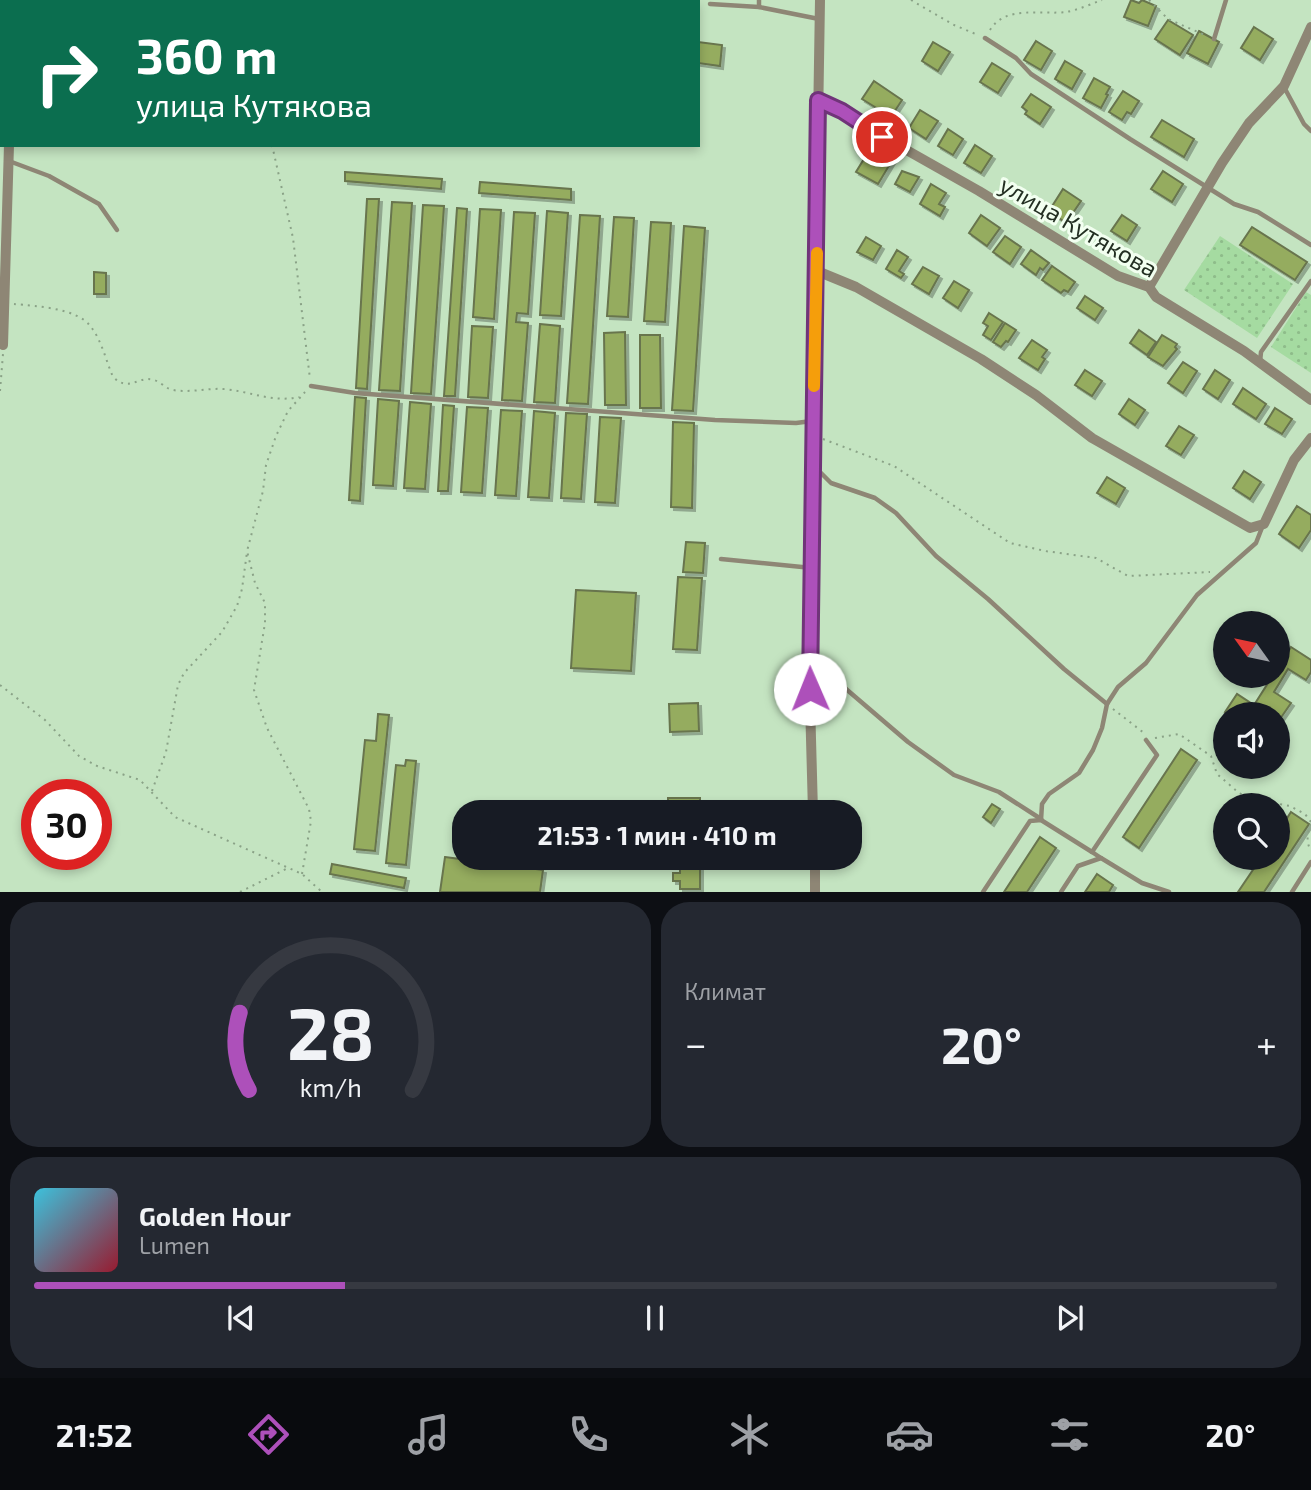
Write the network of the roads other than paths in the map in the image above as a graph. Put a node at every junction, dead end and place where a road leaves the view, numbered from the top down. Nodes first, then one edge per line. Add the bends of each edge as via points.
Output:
1 (759, 0) edge
2 (820, 0) edge
3 (1226, 0) edge
4 (710, 4) dead end
5 (759, 7) junction
6 (820, 20) junction
7 (1311, 27) edge
8 (985, 38) road end
9 (1214, 39) road end
10 (1284, 86) junction
11 (818, 100) junction
12 (1311, 131) edge
13 (9, 147) edge
14 (8, 161) junction
15 (1208, 189) junction
16 (117, 230) dead end
17 (1311, 246) edge
18 (817, 271) junction
19 (1311, 281) edge
20 (1149, 287) junction
21 (4, 345) road end
22 (1260, 363) junction
23 (311, 386) road end
24 (1311, 400) edge
25 (813, 421) junction
26 (1311, 438) edge
27 (814, 466) junction
28 (1264, 524) junction
29 (721, 559) dead end
30 (813, 568) junction
31 (809, 665) junction
32 (1107, 704) junction
33 (1146, 740) road end
34 (813, 800) edge
35 (1041, 820) junction
36 (1092, 852) junction
37 (1101, 858) junction
38 (1311, 862) edge
39 (815, 870) edge
40 (816, 891) edge
41 (983, 891) edge
42 (1061, 891) edge
43 (1169, 891) edge
44 (1292, 891) edge

1 - 5 lane
2 - 6 street
3 - 9 lane
4 - 5 lane
5 - 6 lane
6 - 11 street
7 - 10 street
8 - 15 lane via 1042,81
10 - 12 lane
10 - 15 street via 1250,123
11 - 18 street
11 - 20 street, улица Кутякова via 1118,276
13 - 14 street
14 - 16 lane via 49,176 99,204
14 - 21 street
15 - 17 lane via 1258,212
15 - 20 street
18 - 25 street
18 - 28 street via 856,287 981,359 1092,438 1250,528
19 - 22 lane via 1261,352
20 - 22 street, улица Кутякова via 1156,297
22 - 24 street, улица Кутякова
23 - 25 lane via 715,420
25 - 27 street
26 - 28 street via 1294,460
27 - 30 street
27 - 32 lane via 831,483 875,498 896,513 936,556
28 - 32 lane via 1256,542 1197,595 1146,663 1118,687
29 - 30 lane
30 - 31 street
31 - 34 street
31 - 35 lane via 832,677 954,775 999,792
32 - 35 lane via 1093,750 1079,773 1049,794 1042,804
33 - 36 lane via 1157,755
35 - 36 lane
35 - 41 lane via 1030,821
36 - 37 lane
37 - 42 lane via 1078,866
37 - 43 lane via 1142,883
38 - 44 lane
39 - 40 street

